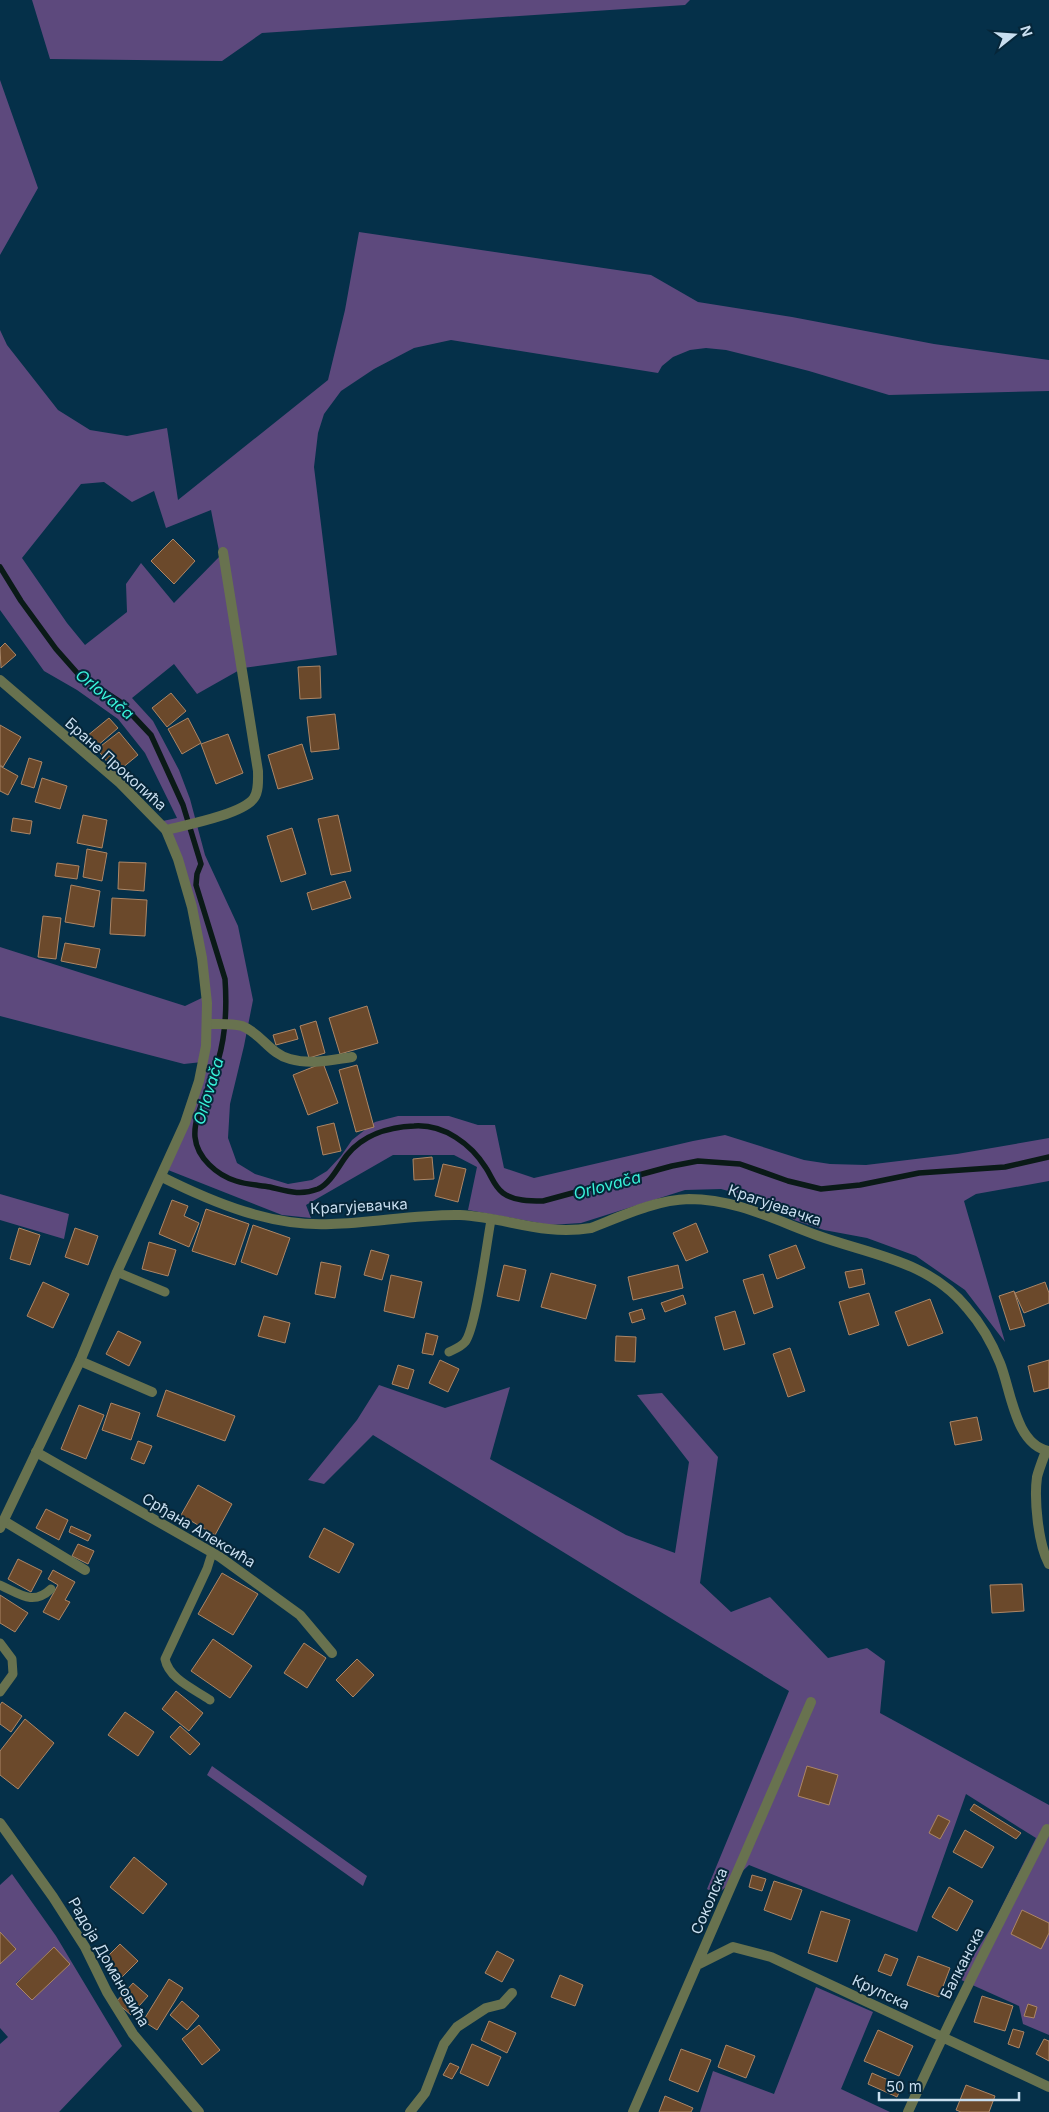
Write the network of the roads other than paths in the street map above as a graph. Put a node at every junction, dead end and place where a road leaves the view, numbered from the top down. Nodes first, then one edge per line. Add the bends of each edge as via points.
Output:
1 (223, 552) dead end
2 (0, 680) edge
3 (166, 830) junction
4 (207, 1024) junction
5 (352, 1057) dead end
6 (162, 1177) junction
7 (491, 1220) junction
8 (117, 1272) junction
9 (165, 1292) dead end
10 (449, 1352) dead end
11 (80, 1360) junction
12 (152, 1392) dead end
13 (1048, 1451) edge
14 (36, 1452) junction
15 (2, 1524) edge
16 (212, 1553) junction
17 (1049, 1564) edge
18 (85, 1570) dead end
19 (0, 1585) edge
20 (51, 1589) dead end
21 (0, 1643) edge
22 (332, 1653) dead end
23 (0, 1692) edge
24 (210, 1700) dead end
25 (811, 1702) dead end
26 (0, 1823) edge
27 (1047, 1830) dead end
28 (699, 1964) junction
29 (512, 1993) dead end
30 (942, 2037) junction
31 (1049, 2087) edge
32 (199, 2112) edge
33 (410, 2112) edge
34 (633, 2112) edge
35 (908, 2112) edge

1 - 3 street via 258,771 257,786 254,798 245,805
2 - 3 street, Бране Прокопића via 120,783
3 - 4 street, Бране Прокопића via 192,906 206,994
4 - 5 street via 242,1026 288,1059 316,1062
4 - 6 street, Бране Прокопића via 199,1081 186,1123
6 - 7 street, Крагујевачка via 238,1210 296,1223 330,1224 458,1215
6 - 8 street
7 - 10 lane via 473,1324 466,1341
7 - 13 street, Крагујевачка via 533,1228 579,1230 672,1200 716,1200 903,1262 949,1290 975,1318 1001,1364 1028,1440
8 - 9 lane
8 - 11 street
11 - 12 street
11 - 14 street
13 - 17 street, Крагујевачка via 1037,1477 1037,1502 1039,1528
14 - 15 street
14 - 16 street, Срђана Алексића
15 - 18 street
16 - 22 street, Срђана Алексића via 300,1615
16 - 24 lane via 165,1659 167,1669 173,1675
19 - 20 lane via 33,1599 43,1597
21 - 23 lane via 12,1659 12,1674
25 - 28 street, Соколска
26 - 32 street, Радоја Домановића via 85,1947 133,2034
27 - 30 street, Балканска
28 - 30 street, Крупска via 733,1947 771,1956
28 - 34 street, Соколска
29 - 33 street via 502,2004 486,2008 457,2027 444,2044 424,2093
30 - 31 street, Крупска
30 - 35 street, Балканска

